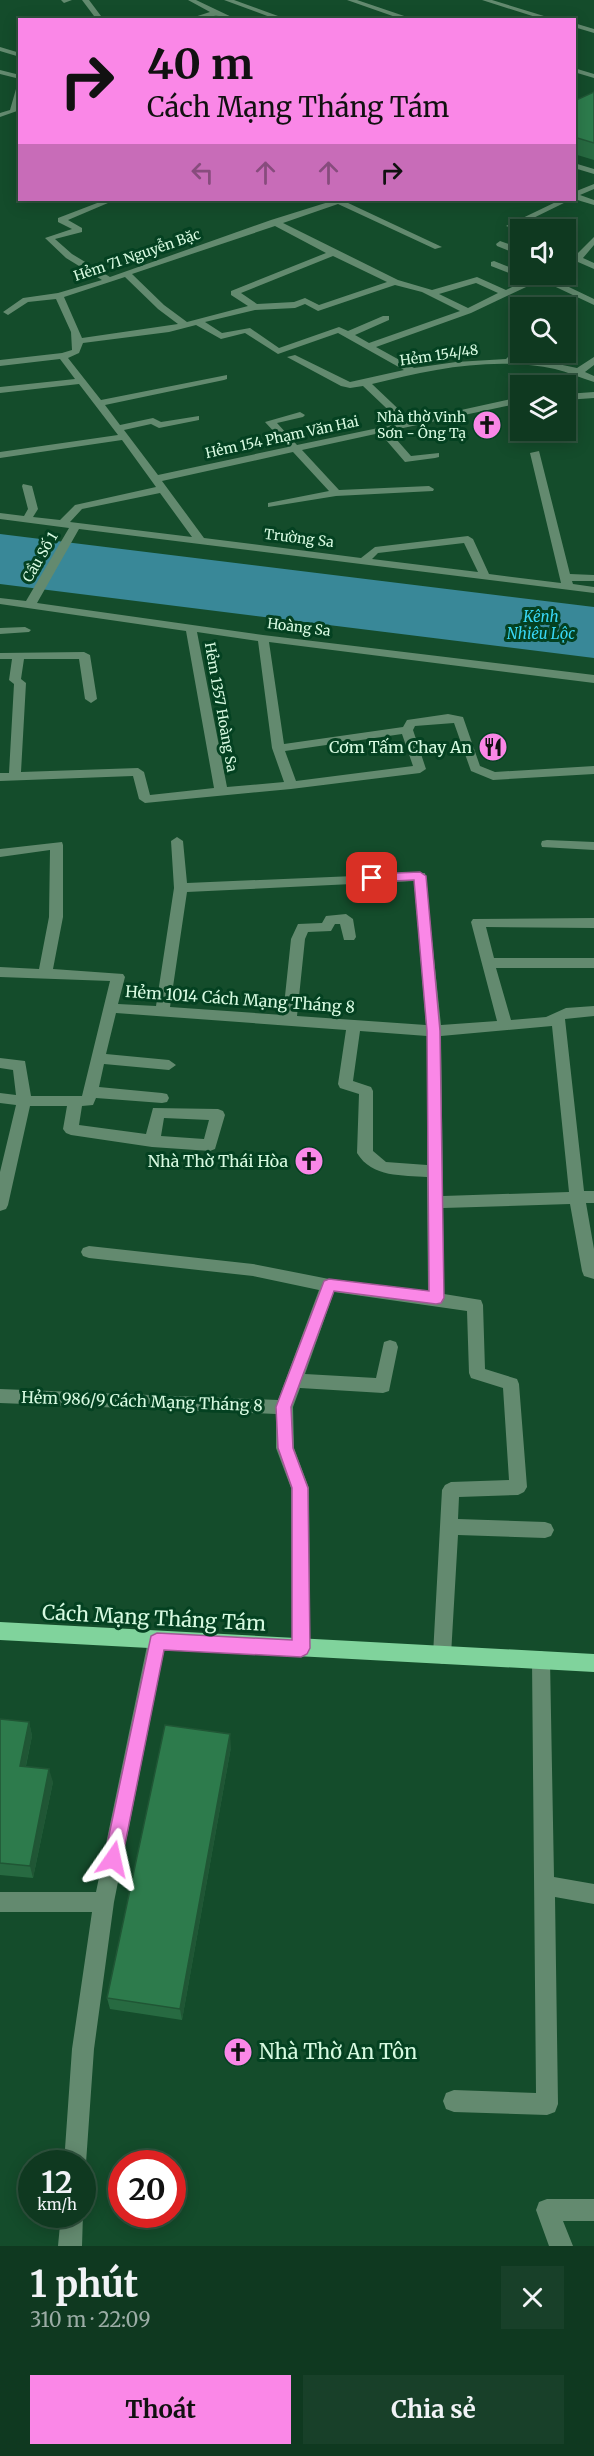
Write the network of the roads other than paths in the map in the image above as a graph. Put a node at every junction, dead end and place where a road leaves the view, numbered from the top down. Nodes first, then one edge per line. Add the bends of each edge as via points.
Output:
1 (69, 0) edge
2 (85, 0) edge
3 (191, 0) edge
4 (227, 0) edge
5 (350, 0) edge
6 (485, 0) edge
7 (64, 1) edge
8 (216, 14) junction
9 (99, 18) edge
10 (197, 18) edge
11 (229, 18) edge
12 (280, 18) edge
13 (407, 18) edge
14 (547, 18) edge
15 (576, 26) edge
16 (594, 31) edge
17 (0, 49) edge
18 (18, 54) edge
19 (576, 71) edge
20 (0, 72) edge
21 (18, 76) edge
22 (594, 76) edge
23 (18, 94) edge
24 (0, 115) edge
25 (576, 166) edge
26 (594, 172) edge
27 (594, 186) edge
28 (576, 195) edge
29 (576, 197) edge
30 (108, 201) edge
31 (337, 201) edge
32 (342, 201) edge
33 (564, 201) edge
34 (594, 203) edge
35 (525, 219) edge
36 (274, 222) junction
37 (594, 240) edge
38 (500, 244) dead end
39 (438, 246) dead end
40 (510, 248) edge
41 (333, 254) junction
42 (577, 259) joint
43 (494, 264) dead end
44 (594, 266) edge
45 (510, 270) edge
46 (126, 273) junction
47 (109, 280) junction
48 (395, 282) junction
49 (526, 285) edge
50 (561, 285) edge
51 (432, 293) junction
52 (507, 294) junction
53 (59, 296) junction
54 (594, 302) edge
55 (255, 307) junction
56 (468, 311) junction
57 (8, 312) dead end
58 (386, 318) dead end
59 (198, 322) junction
60 (186, 326) junction
61 (348, 334) junction
62 (78, 341) junction
63 (369, 346) junction
64 (62, 356) junction
65 (292, 357) dead end
66 (510, 360) edge
67 (594, 360) edge
68 (0, 363) edge
69 (507, 363) junction
70 (413, 371) junction
71 (578, 372) junction
72 (224, 377) dead end
73 (594, 379) edge
74 (82, 381) junction
75 (364, 382) junction
76 (0, 390) edge
77 (594, 395) edge
78 (576, 396) edge
79 (510, 402) edge
80 (99, 403) junction
81 (300, 415) dead end
82 (196, 418) dead end
83 (410, 424) junction
84 (118, 428) junction
85 (383, 430) junction
86 (125, 437) junction
87 (295, 447) junction
88 (535, 453) dead end
89 (435, 454) dead end
90 (0, 455) edge
91 (155, 479) junction
92 (27, 486) dead end
93 (162, 489) junction
94 (429, 489) dead end
95 (336, 493) junction
96 (272, 505) dead end
97 (0, 516) edge
98 (27, 519) junction
99 (63, 523) junction
100 (73, 530) junction
101 (200, 540) junction
102 (364, 561) junction
103 (484, 576) junction
104 (594, 578) edge
105 (567, 582) junction
106 (594, 590) edge
107 (33, 600) junction
108 (0, 602) edge
109 (191, 628) junction
110 (26, 630) dead end
111 (0, 631) edge
112 (263, 638) junction
113 (0, 657) edge
114 (18, 657) junction
115 (594, 679) edge
116 (91, 699) dead end
117 (407, 730) junction
118 (278, 748) junction
119 (594, 770) edge
120 (15, 776) junction
121 (0, 777) edge
122 (291, 785) junction
123 (220, 791) junction
124 (177, 841) dead end
125 (547, 844) dead end
126 (594, 846) edge
127 (0, 853) edge
128 (181, 888) junction
129 (594, 923) edge
130 (349, 937) dead end
131 (488, 963) junction
132 (594, 963) edge
133 (0, 972) edge
134 (45, 974) junction
135 (110, 1008) junction
136 (163, 1010) junction
137 (594, 1011) edge
138 (558, 1017) junction
139 (290, 1020) junction
140 (354, 1025) junction
141 (505, 1025) junction
142 (434, 1031) junction
143 (98, 1058) junction
144 (0, 1063) edge
145 (170, 1065) dead end
146 (90, 1092) junction
147 (0, 1098) edge
148 (162, 1098) dead end
149 (24, 1101) junction
150 (75, 1101) junction
151 (152, 1141) dead end
152 (435, 1172) junction
153 (594, 1197) edge
154 (577, 1198) junction
155 (435, 1202) junction
156 (0, 1205) edge
157 (89, 1252) dead end
158 (594, 1273) edge
159 (329, 1285) junction
160 (436, 1298) junction
161 (390, 1347) dead end
162 (293, 1380) junction
163 (0, 1396) edge
164 (284, 1407) junction
165 (449, 1527) junction
166 (545, 1530) dead end
167 (0, 1631) edge
168 (157, 1641) junction
169 (301, 1648) junction
170 (442, 1655) junction
171 (541, 1660) junction
172 (594, 1663) edge
173 (543, 1885) junction
174 (594, 1894) edge
175 (0, 1902) edge
176 (104, 1902) junction
177 (454, 2101) dead end
178 (76, 2150) edge
179 (594, 2210) edge
180 (71, 2228) edge
181 (62, 2246) edge
182 (70, 2246) edge
183 (561, 2246) edge

1 - 7 street
2 - 9 street
3 - 8 street
4 - 12 street
5 - 13 street
6 - 14 street
8 - 10 street
8 - 11 street
15 - 16 street
17 - 18 street
19 - 22 street
20 - 21 street
23 - 24 street via 12,111
25 - 26 street
27 - 28 street
29 - 34 street
30 - 47 street via 61,220 79,230 49,238 69,256
31 - 36 street, Hẻm 71 Nguyễn Bặc
32 - 39 street
33 - 35 street
36 - 41 street
36 - 46 street, Hẻm 71 Nguyễn Bặc
37 - 42 street
38 - 40 street
41 - 48 street
41 - 55 street via 234,293
42 - 44 street
43 - 45 street
46 - 47 street, Hẻm 71 Nguyễn Bặc
46 - 60 street
47 - 53 street, Hẻm 71 Nguyễn Bặc
48 - 51 street
48 - 55 street via 318,308 305,301
49 - 52 street
50 - 54 street
51 - 52 street via 477,280
51 - 56 street
52 - 56 street
53 - 57 street via 26,300
53 - 62 street, Hẻm 71 Nguyễn Bặc
55 - 59 street
56 - 63 street
58 - 61 street
59 - 60 street
59 - 61 street via 222,336 247,330 278,351 339,330
60 - 62 street
61 - 63 street
62 - 64 street via 74,352
63 - 70 street
64 - 68 street
64 - 74 street
65 - 75 street, Hẻm 154/48 via 350,385
66 - 69 street
67 - 71 street
69 - 70 street, Hẻm 154/48
69 - 71 street, Hẻm 154/48 via 549,365
70 - 75 street, Hẻm 154/48
71 - 73 street, Hẻm 154/48
72 - 80 street
74 - 76 street
74 - 80 street
75 - 83 street
77 - 78 street
79 - 83 street, Hẻm 154 Phạm Văn Hai
80 - 84 street
81 - 87 street via 270,423
82 - 84 street
83 - 85 street, Hẻm 154 Phạm Văn Hai
84 - 86 street
85 - 87 street, Hẻm 154 Phạm Văn Hai
85 - 89 street via 409,460
86 - 90 street
86 - 91 street
87 - 91 street, Hẻm 154 Phạm Văn Hai
87 - 95 street
88 - 105 street
91 - 93 street
92 - 98 street via 33,509
93 - 99 street via 79,507
93 - 101 street
94 - 95 street
95 - 96 street
97 - 98 street, Trường Sa
98 - 99 street, Trường Sa
99 - 100 street, Trường Sa
100 - 101 street, Trường Sa
100 - 107 street, Cầu Số 1
101 - 102 street, Trường Sa
102 - 103 street, Trường Sa
102 - 103 street via 375,550 468,539
103 - 105 street, Trường Sa
104 - 105 street
105 - 106 street, Trường Sa
107 - 108 street, Hoàng Sa
107 - 109 street, Hoàng Sa
109 - 112 street, Hoàng Sa
109 - 123 street, Hẻm 1357 Hoàng Sa
110 - 111 street
112 - 115 street, Hoàng Sa
112 - 118 street
113 - 114 street
114 - 116 street via 84,655
114 - 120 street
117 - 118 street
117 - 119 street via 411,723 459,720 475,768 493,776
117 - 122 street via 420,769
118 - 122 street
120 - 121 street
120 - 123 street via 138,772 145,799
122 - 123 street
124 - 128 street
125 - 126 street
127 - 134 street via 57,845 56,917
128 - 136 street
128 - 142 street via 420,876
129 - 131 street via 478,922
130 - 139 street via 346,919 331,919 326,928 303,927 298,939
131 - 132 street
131 - 141 street
133 - 134 street
134 - 135 street via 118,977
135 - 136 street, Hẻm 1014 Cách Mạng Tháng 8
135 - 143 street, Hẻm 1014 Cách Mạng Tháng 8
136 - 139 street, Hẻm 1014 Cách Mạng Tháng 8
137 - 138 street, Hẻm 1014 Cách Mạng Tháng 8
138 - 141 street, Hẻm 1014 Cách Mạng Tháng 8 via 548,1022
138 - 154 street
139 - 140 street, Hẻm 1014 Cách Mạng Tháng 8
140 - 142 street, Hẻm 1014 Cách Mạng Tháng 8
140 - 152 street via 345,1084 366,1091 365,1154 382,1167
141 - 142 street, Hẻm 1014 Cách Mạng Tháng 8
142 - 152 street
143 - 145 street
143 - 146 street, Hẻm 1014 Cách Mạng Tháng 8
144 - 149 street via 20,1065
146 - 148 street
146 - 150 street via 87,1101
147 - 149 street
149 - 150 street
149 - 156 street
150 - 151 street via 71,1129
152 - 155 street
153 - 154 street
154 - 155 street
154 - 158 street via 590,1271
155 - 160 street
157 - 159 street via 253,1270
159 - 160 street
159 - 162 street
160 - 165 street via 475,1305 477,1373 511,1384 518,1487 451,1491
161 - 162 street via 383,1386
162 - 164 street
163 - 164 street, Hẻm 986/9 Cách Mạng Tháng 8
164 - 169 street via 285,1448 300,1488
165 - 166 street
165 - 170 street
167 - 168 main road, Cách Mạng Tháng Tám
168 - 169 main road, Cách Mạng Tháng Tám
168 - 176 street
169 - 170 main road, Cách Mạng Tháng Tám
170 - 171 main road, Cách Mạng Tháng Tám
171 - 172 main road, Cách Mạng Tháng Tám
171 - 173 street
173 - 174 street
173 - 177 street via 547,2104
175 - 176 street
176 - 178 street via 83,2049
179 - 183 street via 547,2210
180 - 182 street
181 - 182 street

